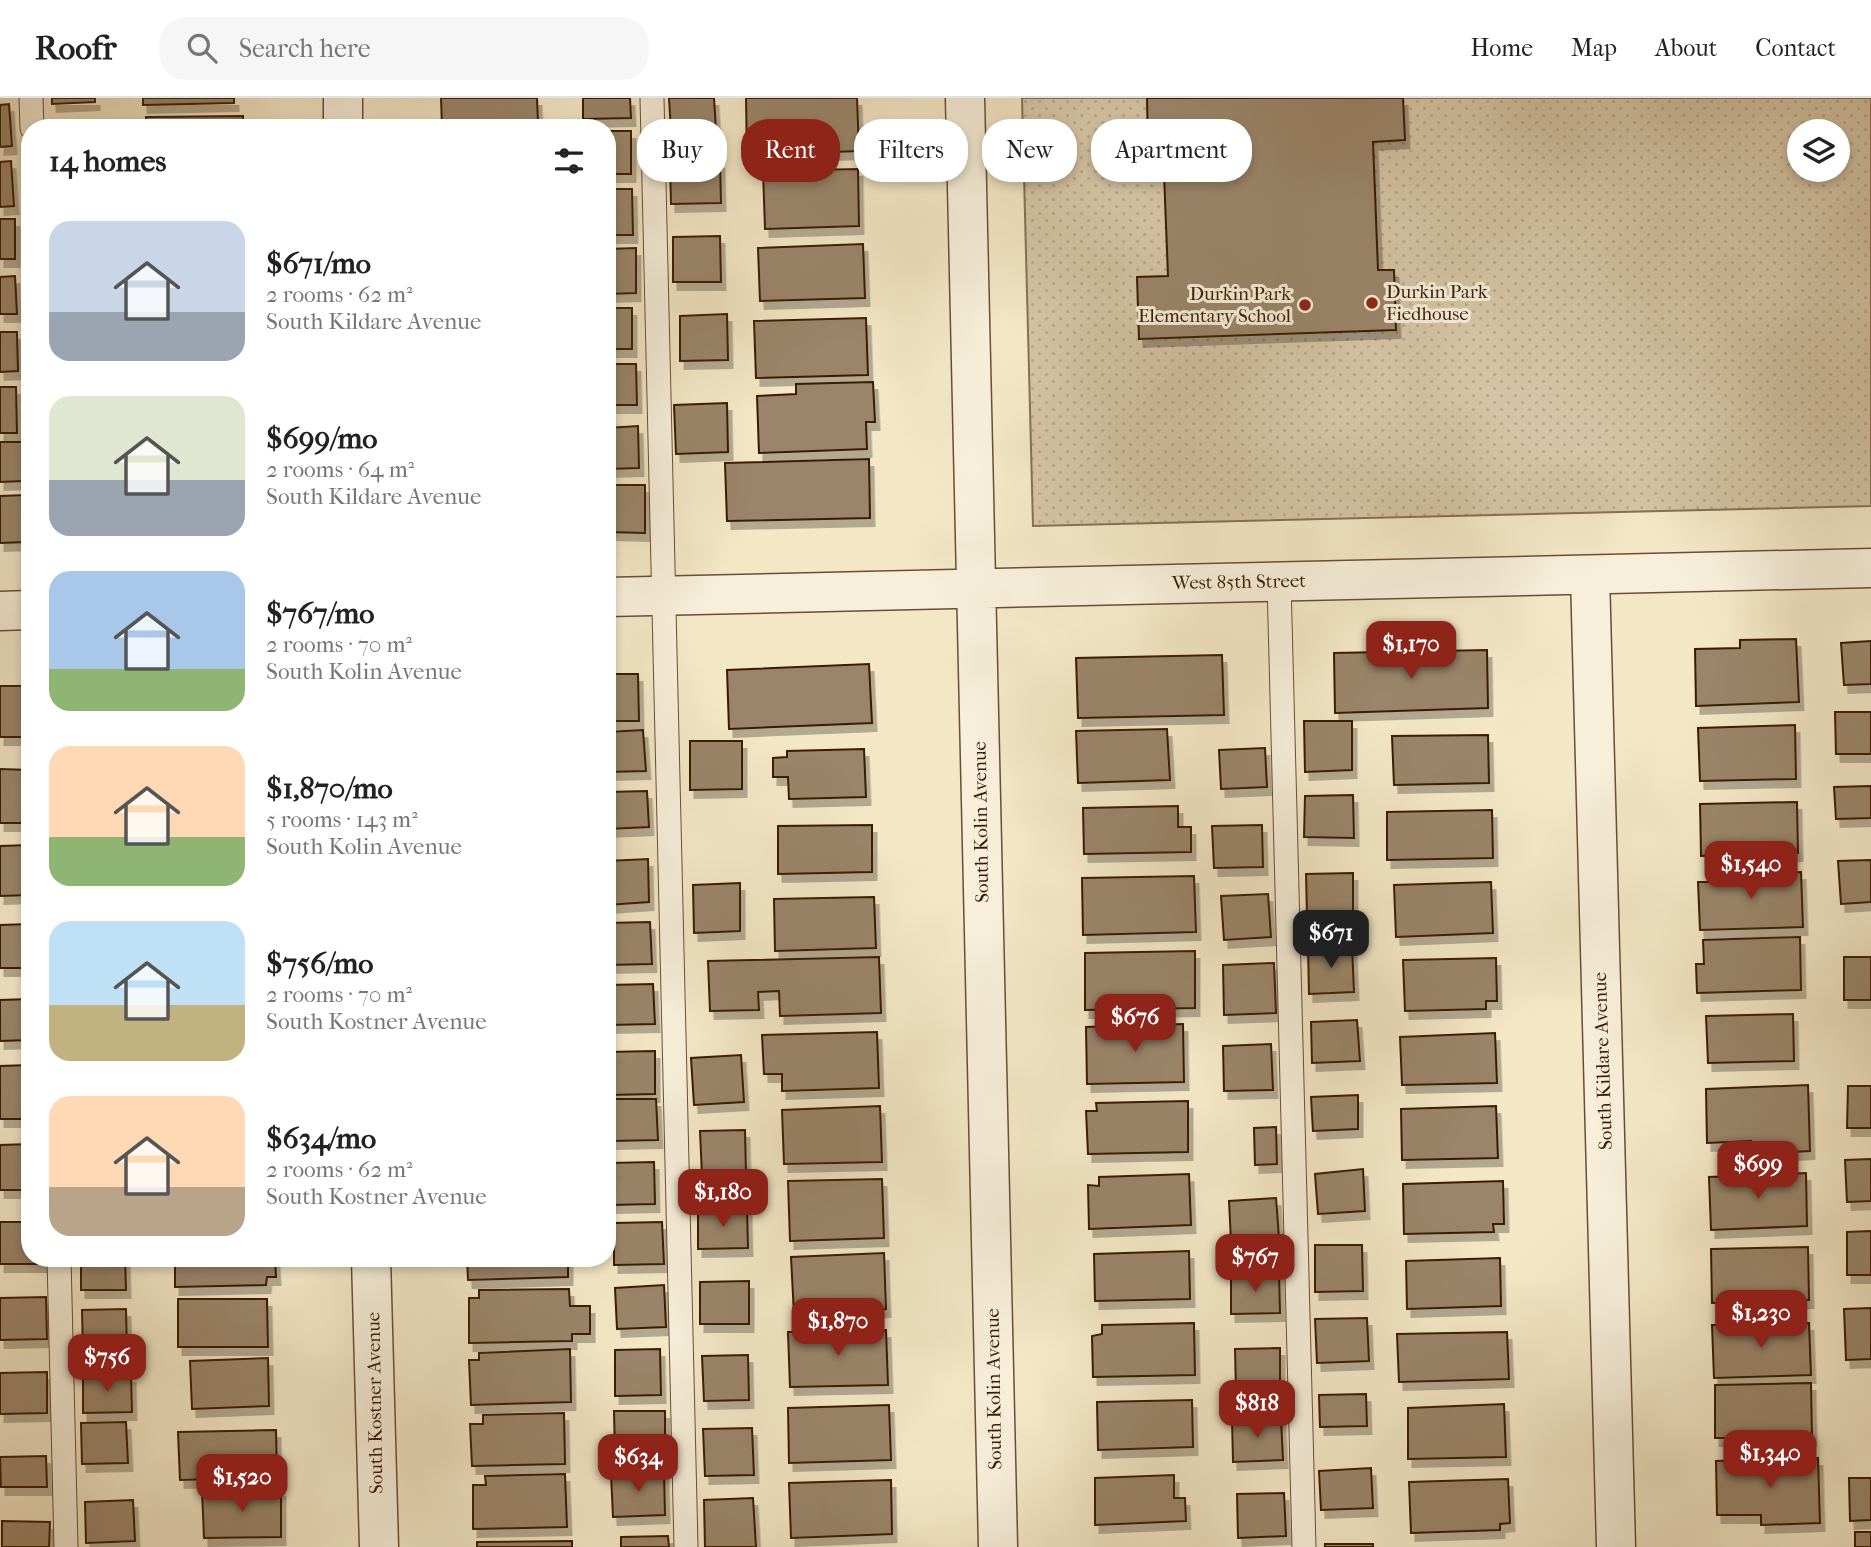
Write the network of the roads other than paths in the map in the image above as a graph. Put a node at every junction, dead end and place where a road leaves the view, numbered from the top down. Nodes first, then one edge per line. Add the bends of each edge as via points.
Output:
1 (31, 98) edge
2 (343, 98) edge
3 (652, 98) edge
4 (965, 98) edge
5 (32, 119) edge
6 (343, 119) edge
7 (1871, 568) edge
8 (1590, 575) junction
9 (1279, 581) junction
10 (976, 588) junction
11 (664, 596) junction
12 (616, 597) edge
13 (21, 610) edge
14 (0, 611) edge
15 (59, 1267) edge
16 (371, 1267) edge
17 (66, 1547) edge
18 (379, 1547) edge
19 (686, 1547) edge
20 (998, 1547) edge
21 (1304, 1547) edge
22 (1616, 1547) edge

1 - 5 lane
2 - 6 street
3 - 11 lane
4 - 10 street, South Kolin Avenue
7 - 8 street, West 85th Street
8 - 9 street, West 85th Street
8 - 22 street, South Kildare Avenue
9 - 10 street, West 85th Street
9 - 21 lane
10 - 11 street, West 85th Street
10 - 20 street, South Kolin Avenue
11 - 12 street, West 85th Street
11 - 19 lane
13 - 14 street
15 - 17 lane
16 - 18 street, South Kostner Avenue

